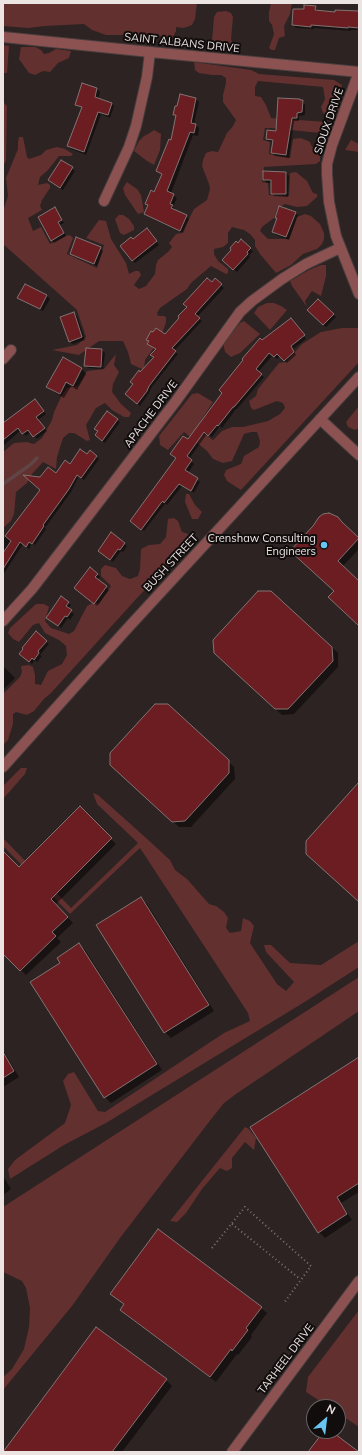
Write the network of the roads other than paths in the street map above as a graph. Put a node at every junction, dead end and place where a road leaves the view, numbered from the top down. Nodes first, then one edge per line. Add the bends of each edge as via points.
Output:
1 (3, 37) edge
2 (150, 52) junction
3 (359, 72) edge
4 (104, 201) dead end
5 (340, 248) junction
6 (359, 294) edge
7 (11, 350) dead end
8 (3, 359) edge
9 (359, 377) edge
10 (320, 419) junction
11 (359, 455) edge
12 (3, 621) edge
13 (3, 767) edge
14 (359, 1281) edge
15 (232, 1452) edge

1 - 2 street, SAINT ALBANS DRIVE
2 - 3 street, SAINT ALBANS DRIVE
2 - 4 street via 136,126
3 - 5 street, SIOUX DRIVE via 332,145 328,164 329,202
5 - 6 street, SIOUX DRIVE
5 - 12 street, APACHE DRIVE via 282,279 240,312 176,401 36,585
7 - 8 street
9 - 10 street, BUSH STREET
10 - 11 street
10 - 13 street, BUSH STREET
14 - 15 street, TARHEEL DRIVE

